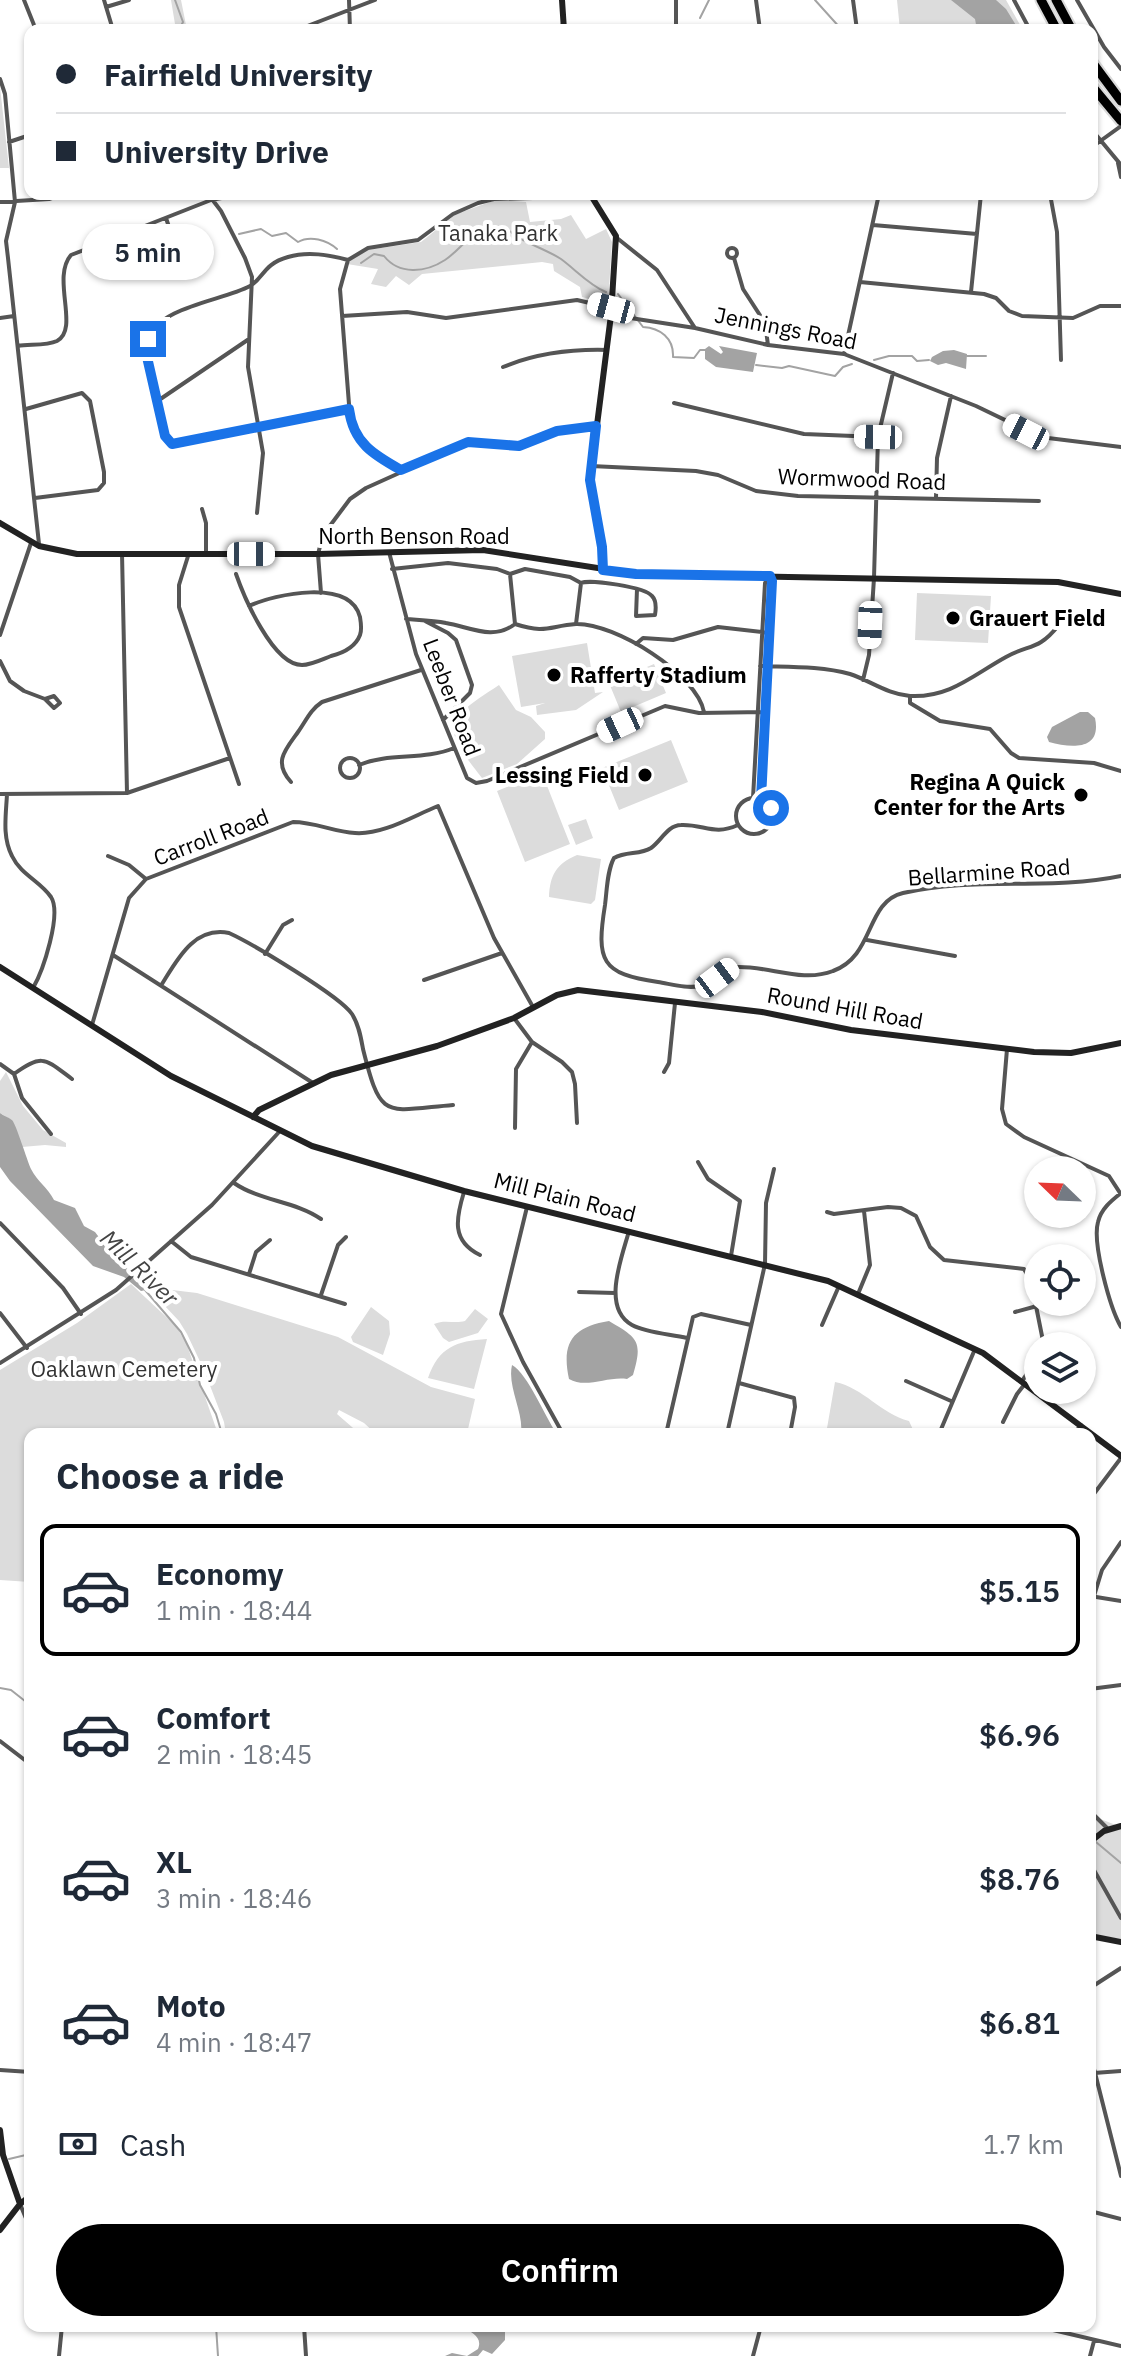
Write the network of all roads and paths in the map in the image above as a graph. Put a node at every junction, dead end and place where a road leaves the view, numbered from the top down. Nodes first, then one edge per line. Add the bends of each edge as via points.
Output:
1 (24, 0) edge
2 (104, 0) edge
3 (129, 0) edge
4 (349, 0) edge
5 (375, 0) edge
6 (562, 0) edge
7 (676, 0) edge
8 (756, 0) edge
9 (853, 0) edge
10 (1014, 0) edge
11 (1041, 0) edge
12 (1056, 0) edge
13 (1077, 0) edge
14 (106, 7) junction
15 (351, 10) junction
16 (34, 24) edge
17 (111, 24) edge
18 (313, 24) edge
19 (350, 24) edge
20 (564, 24) edge
21 (675, 24) edge
22 (759, 24) edge
23 (856, 24) edge
24 (1027, 24) edge
25 (1054, 24) edge
26 (1069, 24) edge
27 (1091, 24) edge
28 (1098, 37) edge
29 (1121, 69) edge
30 (1098, 70) edge
31 (0, 79) edge
32 (1098, 94) edge
33 (1121, 101) edge
34 (1120, 122) edge
35 (24, 137) edge
36 (1098, 138) edge
37 (1100, 141) junction
38 (9, 142) junction
39 (1119, 163) edge
40 (1121, 177) edge
41 (38, 200) edge
42 (211, 200) joint
43 (490, 200) edge
44 (594, 200) edge
45 (878, 200) edge
46 (980, 200) edge
47 (1051, 200) edge
48 (0, 202) edge
49 (15, 202) junction
50 (166, 218) junction
51 (873, 225) junction
52 (977, 234) junction
53 (117, 236) junction
54 (616, 236) junction
55 (177, 251) dead end
56 (734, 258) dead end
57 (348, 260) junction
58 (131, 273) dead end
59 (860, 282) junction
60 (253, 285) junction
61 (971, 292) junction
62 (1121, 306) edge
63 (611, 311) junction
64 (14, 316) junction
65 (342, 316) junction
66 (1058, 317) junction
67 (0, 318) edge
68 (695, 328) junction
69 (249, 339) junction
70 (768, 345) junction
71 (18, 346) junction
72 (607, 350) junction
73 (844, 354) junction
74 (1061, 360) dead end
75 (503, 367) dead end
76 (893, 373) junction
77 (951, 396) junction
78 (158, 401) junction
79 (674, 403) dead end
80 (349, 409) junction
81 (25, 410) junction
82 (596, 426) junction
83 (258, 427) junction
84 (878, 437) junction
85 (1121, 447) edge
86 (591, 466) junction
87 (401, 470) junction
88 (876, 496) junction
89 (35, 498) junction
90 (936, 498) junction
91 (1039, 501) dead end
92 (202, 509) dead end
93 (257, 513) dead end
94 (0, 523) edge
95 (31, 543) junction
96 (39, 546) junction
97 (389, 552) junction
98 (122, 553) junction
99 (189, 553) junction
100 (206, 553) junction
101 (318, 554) junction
102 (392, 569) junction
103 (603, 570) junction
104 (236, 574) dead end
105 (510, 574) junction
106 (770, 576) junction
107 (874, 578) junction
108 (581, 583) junction
109 (637, 589) junction
110 (321, 593) junction
111 (1121, 594) edge
112 (249, 606) junction
113 (406, 619) junction
114 (425, 621) junction
115 (515, 624) junction
116 (576, 624) junction
117 (1058, 626) dead end
118 (762, 632) junction
119 (770, 633) junction
120 (0, 635) edge
121 (636, 644) junction
122 (0, 661) edge
123 (760, 666) junction
124 (768, 666) junction
125 (421, 670) junction
126 (863, 680) junction
127 (910, 696) junction
128 (45, 699) dead end
129 (758, 712) junction
130 (766, 712) junction
131 (704, 713) junction
132 (443, 720) junction
133 (454, 748) junction
134 (230, 758) junction
135 (359, 765) junction
136 (1121, 771) edge
137 (291, 782) dead end
138 (239, 784) dead end
139 (127, 793) junction
140 (0, 794) edge
141 (7, 794) junction
142 (753, 798) junction
143 (761, 799) junction
144 (738, 825) junction
145 (108, 856) dead end
146 (1121, 876) edge
147 (146, 879) junction
148 (292, 920) dead end
149 (867, 940) junction
150 (502, 953) junction
151 (265, 954) junction
152 (113, 955) junction
153 (955, 956) dead end
154 (0, 967) edge
155 (424, 980) dead end
156 (162, 984) junction
157 (33, 988) junction
158 (675, 1003) junction
159 (533, 1007) junction
160 (514, 1018) junction
161 (92, 1025) junction
162 (532, 1042) junction
163 (1121, 1043) edge
164 (1007, 1049) junction
165 (0, 1064) edge
166 (367, 1066) junction
167 (664, 1072) dead end
168 (14, 1074) junction
169 (72, 1079) dead end
170 (313, 1083) junction
171 (453, 1105) dead end
172 (253, 1117) junction
173 (577, 1123) dead end
174 (515, 1128) dead end
175 (280, 1131) junction
176 (51, 1134) dead end
177 (698, 1162) dead end
178 (774, 1169) dead end
179 (234, 1183) junction
180 (464, 1191) junction
181 (1121, 1193) edge
182 (528, 1207) junction
183 (864, 1211) junction
184 (827, 1212) dead end
185 (321, 1219) dead end
186 (0, 1223) edge
187 (629, 1231) junction
188 (346, 1237) dead end
189 (270, 1240) dead end
190 (171, 1241) junction
191 (480, 1255) dead end
192 (731, 1256) junction
193 (765, 1264) junction
194 (1024, 1269) edge
195 (249, 1274) junction
196 (839, 1286) junction
197 (579, 1292) dead end
198 (615, 1293) junction
199 (858, 1294) junction
200 (321, 1295) junction
201 (345, 1304) dead end
202 (1024, 1310) edge
203 (1015, 1312) dead end
204 (0, 1313) edge
205 (81, 1314) junction
206 (751, 1325) junction
207 (822, 1325) dead end
208 (1121, 1327) edge
209 (687, 1338) junction
210 (27, 1348) junction
211 (975, 1349) junction
212 (0, 1363) edge
213 (906, 1381) dead end
214 (1024, 1382) joint
215 (739, 1383) junction
216 (951, 1401) junction
217 (1053, 1404) edge
218 (1003, 1422) dead end
219 (1081, 1425) junction
220 (560, 1428) edge
221 (667, 1428) edge
222 (728, 1428) edge
223 (791, 1428) edge
224 (941, 1428) edge
225 (1079, 1428) edge
226 (1085, 1428) edge
227 (1096, 1437) edge
228 (1121, 1457) edge
229 (1096, 1491) edge
230 (1121, 1542) edge
231 (1096, 1585) edge
232 (1096, 1597) edge
233 (1121, 1601) edge
234 (1121, 1685) edge
235 (1096, 1688) edge
236 (0, 1741) edge
237 (24, 1759) edge
238 (1096, 1818) edge
239 (1121, 1826) edge
240 (1106, 1830) junction
241 (1096, 1838) edge
242 (1096, 1874) edge
243 (1121, 1918) edge
244 (1096, 1937) edge
245 (1121, 1942) edge
246 (1121, 1968) edge
247 (1096, 1984) edge
248 (0, 2070) edge
249 (1096, 2071) edge
250 (1121, 2071) edge
251 (24, 2072) edge
252 (1096, 2083) edge
253 (0, 2130) edge
254 (1121, 2148) edge
255 (1113, 2149) junction
256 (1121, 2176) edge
257 (24, 2201) edge
258 (20, 2204) junction
259 (1096, 2213) edge
260 (24, 2214) edge
261 (1121, 2219) edge
262 (0, 2230) edge
263 (61, 2332) edge
264 (304, 2332) edge
265 (759, 2332) edge
266 (1059, 2332) edge
267 (1094, 2341) junction
268 (1121, 2346) edge
269 (59, 2356) edge
270 (306, 2356) edge
271 (753, 2356) edge
272 (1090, 2356) edge

1 - 16 street
2 - 14 street
3 - 14 street
4 - 15 street
5 - 15 street
6 - 20 main road
7 - 21 street
8 - 22 street
9 - 23 street
10 - 24 street
11 - 25 highway
12 - 26 highway
13 - 27 street
14 - 17 street
15 - 18 street
15 - 19 street
28 - 29 street
30 - 33 highway
31 - 38 street
32 - 34 highway
34 - 37 street
35 - 38 street
36 - 37 street
37 - 39 street
38 - 49 street
39 - 40 street
41 - 49 street
42 - 50 street
42 - 60 street via 245,258
43 - 57 street via 453,214 418,240 368,248
44 - 54 main road, Jennings Road
45 - 51 street
46 - 52 street
47 - 66 street via 1057,232
48 - 49 street
49 - 64 street via 6,241
50 - 53 street
50 - 55 street
51 - 52 street
51 - 59 street
52 - 61 street
53 - 58 street
53 - 71 street via 66,260 61,275 67,328 61,338
54 - 63 main road
54 - 68 street, Jennings Road via 657,270
56 - 70 street via 743,289 765,323
57 - 60 street via 289,256 268,266
57 - 65 street via 340,289
59 - 61 street
59 - 73 street
60 - 69 street
60 - 78 street via 186,309 155,329 146,352
61 - 66 street via 991,295 1017,315
62 - 66 street
63 - 65 street via 577,300 446,318 407,312
63 - 68 street
63 - 72 main road
64 - 67 street
64 - 71 street
65 - 80 street
66 - 74 street
68 - 70 street, Jennings Road
69 - 78 street
69 - 83 street
70 - 73 street, Jennings Road
71 - 81 street
72 - 75 street via 532,355
72 - 82 main road
73 - 76 street, Jennings Road
76 - 77 street, Jennings Road
76 - 84 street
77 - 85 street, Jennings Road via 1040,437
77 - 90 street via 937,458
78 - 83 street via 169,443
79 - 84 street via 804,434
80 - 83 street
80 - 87 street via 364,447
81 - 89 street
81 - 89 street via 82,393 90,401 104,472 98,490
82 - 86 main road
82 - 87 street via 557,431 519,446 468,442
83 - 93 street via 263,453
84 - 88 street
86 - 88 street, Wormwood Road via 696,471 774,494
86 - 103 main road
87 - 101 street via 350,499 327,528
88 - 90 street, Wormwood Road
88 - 107 street
89 - 96 street
90 - 91 street, Wormwood Road
92 - 100 street
94 - 95 main road, North Benson Road
95 - 96 main road, North Benson Road
95 - 120 street
96 - 98 main road, North Benson Road via 64,553
97 - 101 main road, North Benson Road
97 - 102 street, Leeber Road
97 - 103 main road, North Benson Road via 497,551
98 - 99 main road, North Benson Road
98 - 139 street
99 - 100 main road, North Benson Road
99 - 134 street via 179,585 179,607
100 - 101 main road, North Benson Road
101 - 110 street
102 - 105 street via 448,563
102 - 113 street, Leeber Road
103 - 106 main road, North Benson Road
104 - 112 street
105 - 108 street via 525,569
105 - 115 street
106 - 107 main road, North Benson Road
106 - 118 street
106 - 119 street
107 - 111 main road, North Benson Road via 1058,582
107 - 126 street
108 - 109 street
108 - 116 street
109 - 109 street via 653,597 655,615 636,616
110 - 112 street via 278,595
110 - 112 street via 351,602 359,611 361,634 343,653 302,665 275,649
113 - 114 street
113 - 125 street, Leeber Road
114 - 115 street via 487,633
114 - 132 street via 452,635 472,685
115 - 116 street via 547,630
116 - 121 street
117 - 127 street via 1035,647 1005,657 954,690
118 - 119 street
118 - 121 street via 718,627 673,640 643,638
118 - 123 street
119 - 124 street
121 - 131 street via 685,679
122 - 128 street via 10,681
123 - 124 street
123 - 129 street
124 - 126 street via 827,670
124 - 130 street
125 - 132 street, Leeber Road
125 - 137 street via 314,707 283,751 280,762
126 - 127 street
127 - 136 street via 910,703 933,719 990,729 1019,758 1094,763
129 - 130 street, Leeber Road
129 - 131 street, Leeber Road
129 - 142 street
130 - 143 street
131 - 133 street, Leeber Road via 658,708 479,783 467,778
132 - 133 street, Leeber Road
133 - 135 street
134 - 138 street
134 - 139 street
135 - 135 street via 346,759 341,773 352,778
139 - 141 street
140 - 141 street
141 - 157 street via 10,853 23,873 51,897 55,909 44,964
142 - 143 street
142 - 144 street via 738,808
143 - 144 street via 771,808 769,826 753,834
144 - 149 street, Bellarmine Road via 717,831 682,824 648,850 614,858 600,942 605,959 621,975 691,987 731,968 813,976 848,962
145 - 147 street
146 - 149 street, Bellarmine Road via 903,893 880,906
147 - 150 street, Carroll Road via 293,822 365,833 438,806
147 - 152 street, Carroll Road via 129,898
148 - 151 street
149 - 153 street
150 - 155 street
150 - 159 street
151 - 156 street via 229,933 209,934 186,948
151 - 166 street via 349,1010
152 - 156 street
152 - 161 street, Carroll Road
154 - 157 main road, Mill Plain Road
156 - 170 street
157 - 161 main road, Mill Plain Road
158 - 159 main road, Round Hill Road via 578,990
158 - 164 main road, Round Hill Road
158 - 167 street
159 - 160 main road, Round Hill Road
160 - 162 street
160 - 166 main road, Round Hill Road
161 - 172 main road, Mill Plain Road via 171,1076
162 - 173 street via 572,1072
162 - 174 street via 515,1073
163 - 164 main road, Round Hill Road via 1071,1053
164 - 181 street via 1002,1109 1006,1124 1109,1176
165 - 168 street
166 - 170 main road, Round Hill Road
166 - 171 street via 376,1095 390,1108
168 - 169 street via 41,1060
168 - 176 street via 22,1098
170 - 172 main road, Round Hill Road
172 - 175 main road, Mill Plain Road
175 - 179 street
175 - 180 main road, Mill Plain Road via 325,1150
177 - 192 street via 708,1179 740,1201
178 - 193 street via 766,1203
179 - 185 street
179 - 190 street
180 - 182 main road, Mill Plain Road
180 - 191 street via 457,1230 466,1247
181 - 208 street via 1104,1208 1097,1237 1108,1295
182 - 187 main road, Mill Plain Road
182 - 220 street via 501,1314
183 - 184 street
183 - 194 street via 897,1207 912,1213 933,1252 944,1260
183 - 199 street via 870,1265
186 - 205 street
187 - 192 main road, Mill Plain Road
187 - 198 street
188 - 200 street via 338,1245
189 - 195 street via 259,1247
190 - 195 street via 191,1257
190 - 205 street
192 - 193 main road, Mill Plain Road
193 - 196 main road, Mill Plain Road
193 - 206 street
195 - 200 street
196 - 199 main road, Mill Plain Road
196 - 207 street
197 - 198 street
198 - 209 street via 617,1308 629,1323
199 - 211 main road, Mill Plain Road
200 - 201 street
202 - 203 street
204 - 210 street
205 - 210 street
206 - 209 street via 697,1314
206 - 215 street
209 - 221 street
210 - 212 street
211 - 214 main road, Mill Plain Road
211 - 216 street
213 - 216 street
214 - 218 street
215 - 222 street
215 - 223 street via 794,1398
216 - 224 street
217 - 219 main road, Mill Plain Road
219 - 225 street
219 - 226 main road, Mill Plain Road
227 - 228 main road, Mill Plain Road
228 - 229 street
230 - 231 street
232 - 233 street
234 - 235 street
236 - 237 street
238 - 240 street
239 - 240 main road
240 - 241 main road
242 - 243 street
244 - 245 main road
246 - 247 street
248 - 251 street
249 - 250 street
252 - 255 street
253 - 258 main road
254 - 255 street
255 - 256 street
257 - 258 main road
258 - 260 street
258 - 262 main road
259 - 261 street
263 - 269 street
264 - 270 street
265 - 271 street
266 - 267 street
267 - 268 street
267 - 272 street

